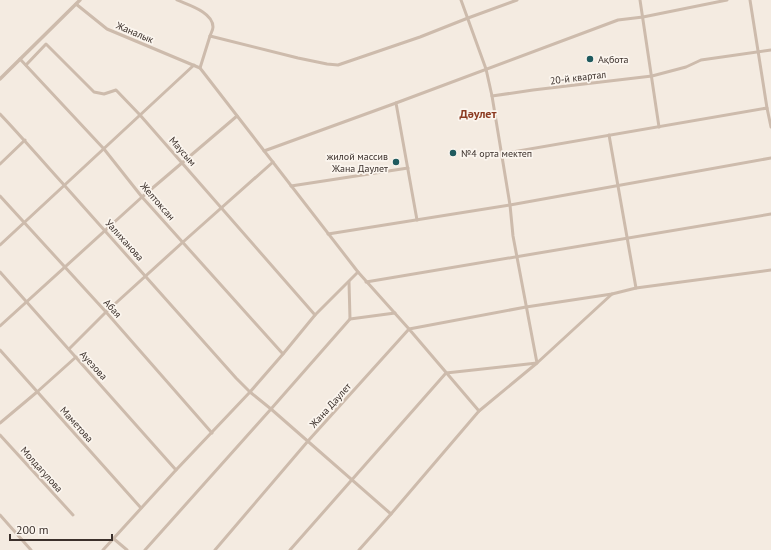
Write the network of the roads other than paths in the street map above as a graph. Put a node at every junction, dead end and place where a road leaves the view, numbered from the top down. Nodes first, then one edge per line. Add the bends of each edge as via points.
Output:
1 (80, 0) edge
2 (177, 0) edge
3 (461, 0) edge
4 (517, 0) edge
5 (640, 0) edge
6 (727, 0) edge
7 (750, 0) edge
8 (76, 4) junction
9 (643, 17) junction
10 (468, 18) junction
11 (210, 36) junction
12 (771, 50) edge
13 (758, 51) junction
14 (20, 59) junction
15 (26, 65) junction
16 (194, 65) junction
17 (200, 68) junction
18 (486, 69) junction
19 (652, 76) junction
20 (0, 79) edge
21 (492, 96) junction
22 (396, 103) junction
23 (767, 108) junction
24 (0, 114) edge
25 (140, 115) junction
26 (237, 116) junction
27 (659, 127) junction
28 (771, 127) edge
29 (609, 135) junction
30 (25, 140) junction
31 (104, 149) junction
32 (264, 151) junction
33 (501, 154) junction
34 (771, 158) edge
35 (273, 162) junction
36 (182, 163) junction
37 (0, 164) edge
38 (408, 168) junction
39 (64, 185) junction
40 (291, 186) junction
41 (618, 186) junction
42 (0, 196) edge
43 (142, 197) junction
44 (510, 205) junction
45 (222, 208) junction
46 (771, 214) edge
47 (417, 220) junction
48 (25, 222) junction
49 (106, 230) junction
50 (328, 234) junction
51 (627, 238) junction
52 (183, 242) junction
53 (0, 245) edge
54 (516, 257) junction
55 (65, 267) junction
56 (771, 270) edge
57 (0, 272) edge
58 (358, 272) junction
59 (146, 276) junction
60 (349, 282) junction
61 (366, 282) junction
62 (636, 288) junction
63 (612, 294) junction
64 (27, 302) junction
65 (526, 307) junction
66 (106, 312) junction
67 (395, 313) junction
68 (315, 315) junction
69 (350, 319) junction
70 (0, 326) edge
71 (409, 329) junction
72 (69, 349) junction
73 (0, 350) edge
74 (284, 354) junction
75 (76, 357) junction
76 (537, 363) junction
77 (446, 373) junction
78 (37, 392) junction
79 (250, 392) junction
80 (272, 409) junction
81 (480, 411) junction
82 (0, 424) edge
83 (212, 433) junction
84 (0, 435) edge
85 (308, 441) junction
86 (176, 470) junction
87 (352, 480) junction
88 (141, 508) junction
89 (73, 514) dead end
90 (391, 514) junction
91 (0, 515) edge
92 (114, 539) junction
93 (31, 550) edge
94 (103, 550) edge
95 (127, 550) edge
96 (145, 550) edge
97 (215, 550) edge
98 (290, 550) edge
99 (359, 550) edge

1 - 8 street
2 - 11 street via 209,16 213,27
3 - 10 street
4 - 10 street
5 - 9 street
6 - 9 street
7 - 13 street
8 - 14 street
8 - 16 street, Жаналык via 107,29
9 - 18 street via 618,20
9 - 19 street
10 - 11 street via 338,65 298,58
10 - 18 street
11 - 17 street
12 - 13 street, 20-й квартал
13 - 19 street, 20-й квартал via 700,60 686,67
13 - 23 street
14 - 15 street, Желтоксан
14 - 20 street
15 - 25 street, Маусым via 46,44 94,92 104,94 116,90
15 - 31 street, Желтоксан
16 - 17 street, Жаналык
16 - 25 street
17 - 26 street
18 - 21 street
18 - 22 street
19 - 21 street, 20-й квартал
19 - 27 street
21 - 33 street
22 - 32 street
22 - 38 street
23 - 27 street
23 - 28 street
24 - 30 street, Уалиханова
25 - 31 street
25 - 36 street, Маусым
26 - 32 street
26 - 36 street
27 - 29 street
29 - 33 street
29 - 41 street
30 - 37 street
30 - 39 street, Уалиханова
31 - 39 street
31 - 43 street, Желтоксан
32 - 35 street
33 - 44 street
34 - 41 street
35 - 40 street
35 - 45 street
36 - 43 street
36 - 45 street, Маусым
38 - 40 street
38 - 47 street
39 - 48 street
39 - 49 street, Уалиханова
40 - 50 street
41 - 44 street
41 - 51 street
42 - 48 street, Абая
43 - 49 street
43 - 52 street, Желтоксан
44 - 47 street
44 - 54 street
45 - 52 street
45 - 68 street, Маусым
46 - 51 street
47 - 50 street
48 - 53 street
48 - 55 street, Абая
49 - 55 street
49 - 59 street, Уалиханова
50 - 58 street
51 - 54 street
51 - 62 street
52 - 59 street
52 - 74 street, Желтоксан
54 - 61 street
54 - 65 street
55 - 64 street
55 - 66 street, Абая
56 - 62 street
57 - 64 street, Ауезова
58 - 60 street
58 - 61 street
59 - 66 street
59 - 79 street, Уалиханова
60 - 68 street
60 - 69 street
61 - 67 street
62 - 63 street
63 - 65 street
63 - 76 street
64 - 70 street
64 - 72 street, Ауезова
65 - 71 street
65 - 76 street
66 - 72 street
66 - 83 street, Абая
67 - 69 street
67 - 71 street
68 - 74 street
69 - 80 street
71 - 77 street
71 - 85 street, Жана Даулет
72 - 75 street, Ауезова
73 - 78 street, Маметова
74 - 79 street
75 - 78 street
75 - 86 street, Ауезова
76 - 77 street
76 - 81 street
77 - 81 street
77 - 87 street
78 - 82 street
78 - 88 street, Маметова
79 - 80 street, Уалиханова
79 - 83 street
80 - 85 street, Уалиханова
80 - 96 street
81 - 90 street
83 - 86 street
84 - 89 street, Молдагулова
85 - 87 street, Уалиханова
85 - 97 street, Жана Даулет
86 - 88 street
87 - 90 street, Уалиханова
87 - 98 street
88 - 92 street
90 - 99 street
91 - 93 street
92 - 94 street
92 - 95 street

